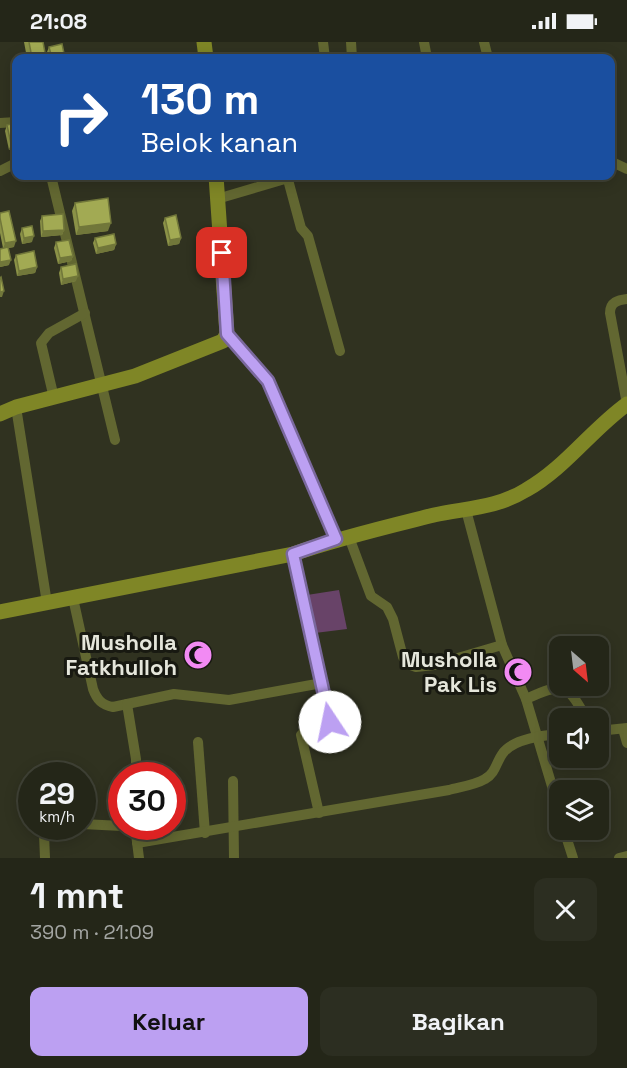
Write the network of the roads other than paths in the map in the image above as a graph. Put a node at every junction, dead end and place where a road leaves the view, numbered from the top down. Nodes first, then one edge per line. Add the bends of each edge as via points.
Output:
1 (52, 180) edge
2 (216, 180) edge
3 (277, 180) edge
4 (290, 180) edge
5 (217, 200) junction
6 (627, 299) edge
7 (86, 313) junction
8 (227, 334) junction
9 (622, 348) edge
10 (340, 351) dead end
11 (101, 385) junction
12 (54, 398) junction
13 (627, 404) edge
14 (16, 408) junction
15 (0, 414) edge
16 (115, 440) dead end
17 (466, 510) junction
18 (343, 538) junction
19 (293, 554) junction
20 (73, 598) junction
21 (47, 603) junction
22 (0, 612) edge
23 (502, 645) junction
24 (322, 682) junction
25 (526, 699) junction
26 (127, 704) junction
27 (580, 708) edge
28 (625, 728) edge
29 (609, 730) edge
30 (549, 735) edge
31 (537, 736) junction
32 (198, 742) dead end
33 (627, 743) edge
34 (136, 762) edge
35 (550, 780) edge
36 (233, 781) dead end
37 (319, 813) junction
38 (232, 828) junction
39 (205, 833) junction
40 (44, 840) edge
41 (137, 840) edge
42 (567, 840) edge
43 (137, 843) junction
44 (627, 856) edge
45 (45, 858) edge
46 (139, 858) edge
47 (234, 858) edge
48 (573, 858) edge
49 (619, 858) edge

1 - 7 street
2 - 5 street
3 - 5 street
4 - 10 street
5 - 8 street
6 - 9 street via 610,307
7 - 11 street
7 - 12 street via 49,333 41,343
8 - 11 street via 223,342
8 - 18 street via 268,381
9 - 13 street
11 - 12 street
11 - 16 street
12 - 14 street
13 - 17 street via 546,477 504,502
14 - 15 street
14 - 21 street
17 - 18 street
17 - 23 street
18 - 19 street
18 - 23 street via 371,596 387,608 408,664 434,665
19 - 20 street
19 - 24 street
20 - 21 street
20 - 26 street via 96,697 113,707
21 - 22 street
23 - 25 street
24 - 26 street via 229,700 174,694
24 - 37 street via 330,726 325,731 305,731 301,735
25 - 27 street via 565,689
25 - 31 street
26 - 34 street
28 - 29 street
28 - 33 street
30 - 31 street
31 - 35 street
31 - 37 street via 503,752 494,772 484,780
32 - 39 street
36 - 38 street
37 - 38 street
38 - 39 street
38 - 47 street
39 - 43 street
40 - 45 street
41 - 43 street
42 - 48 street
43 - 46 street
44 - 49 street

